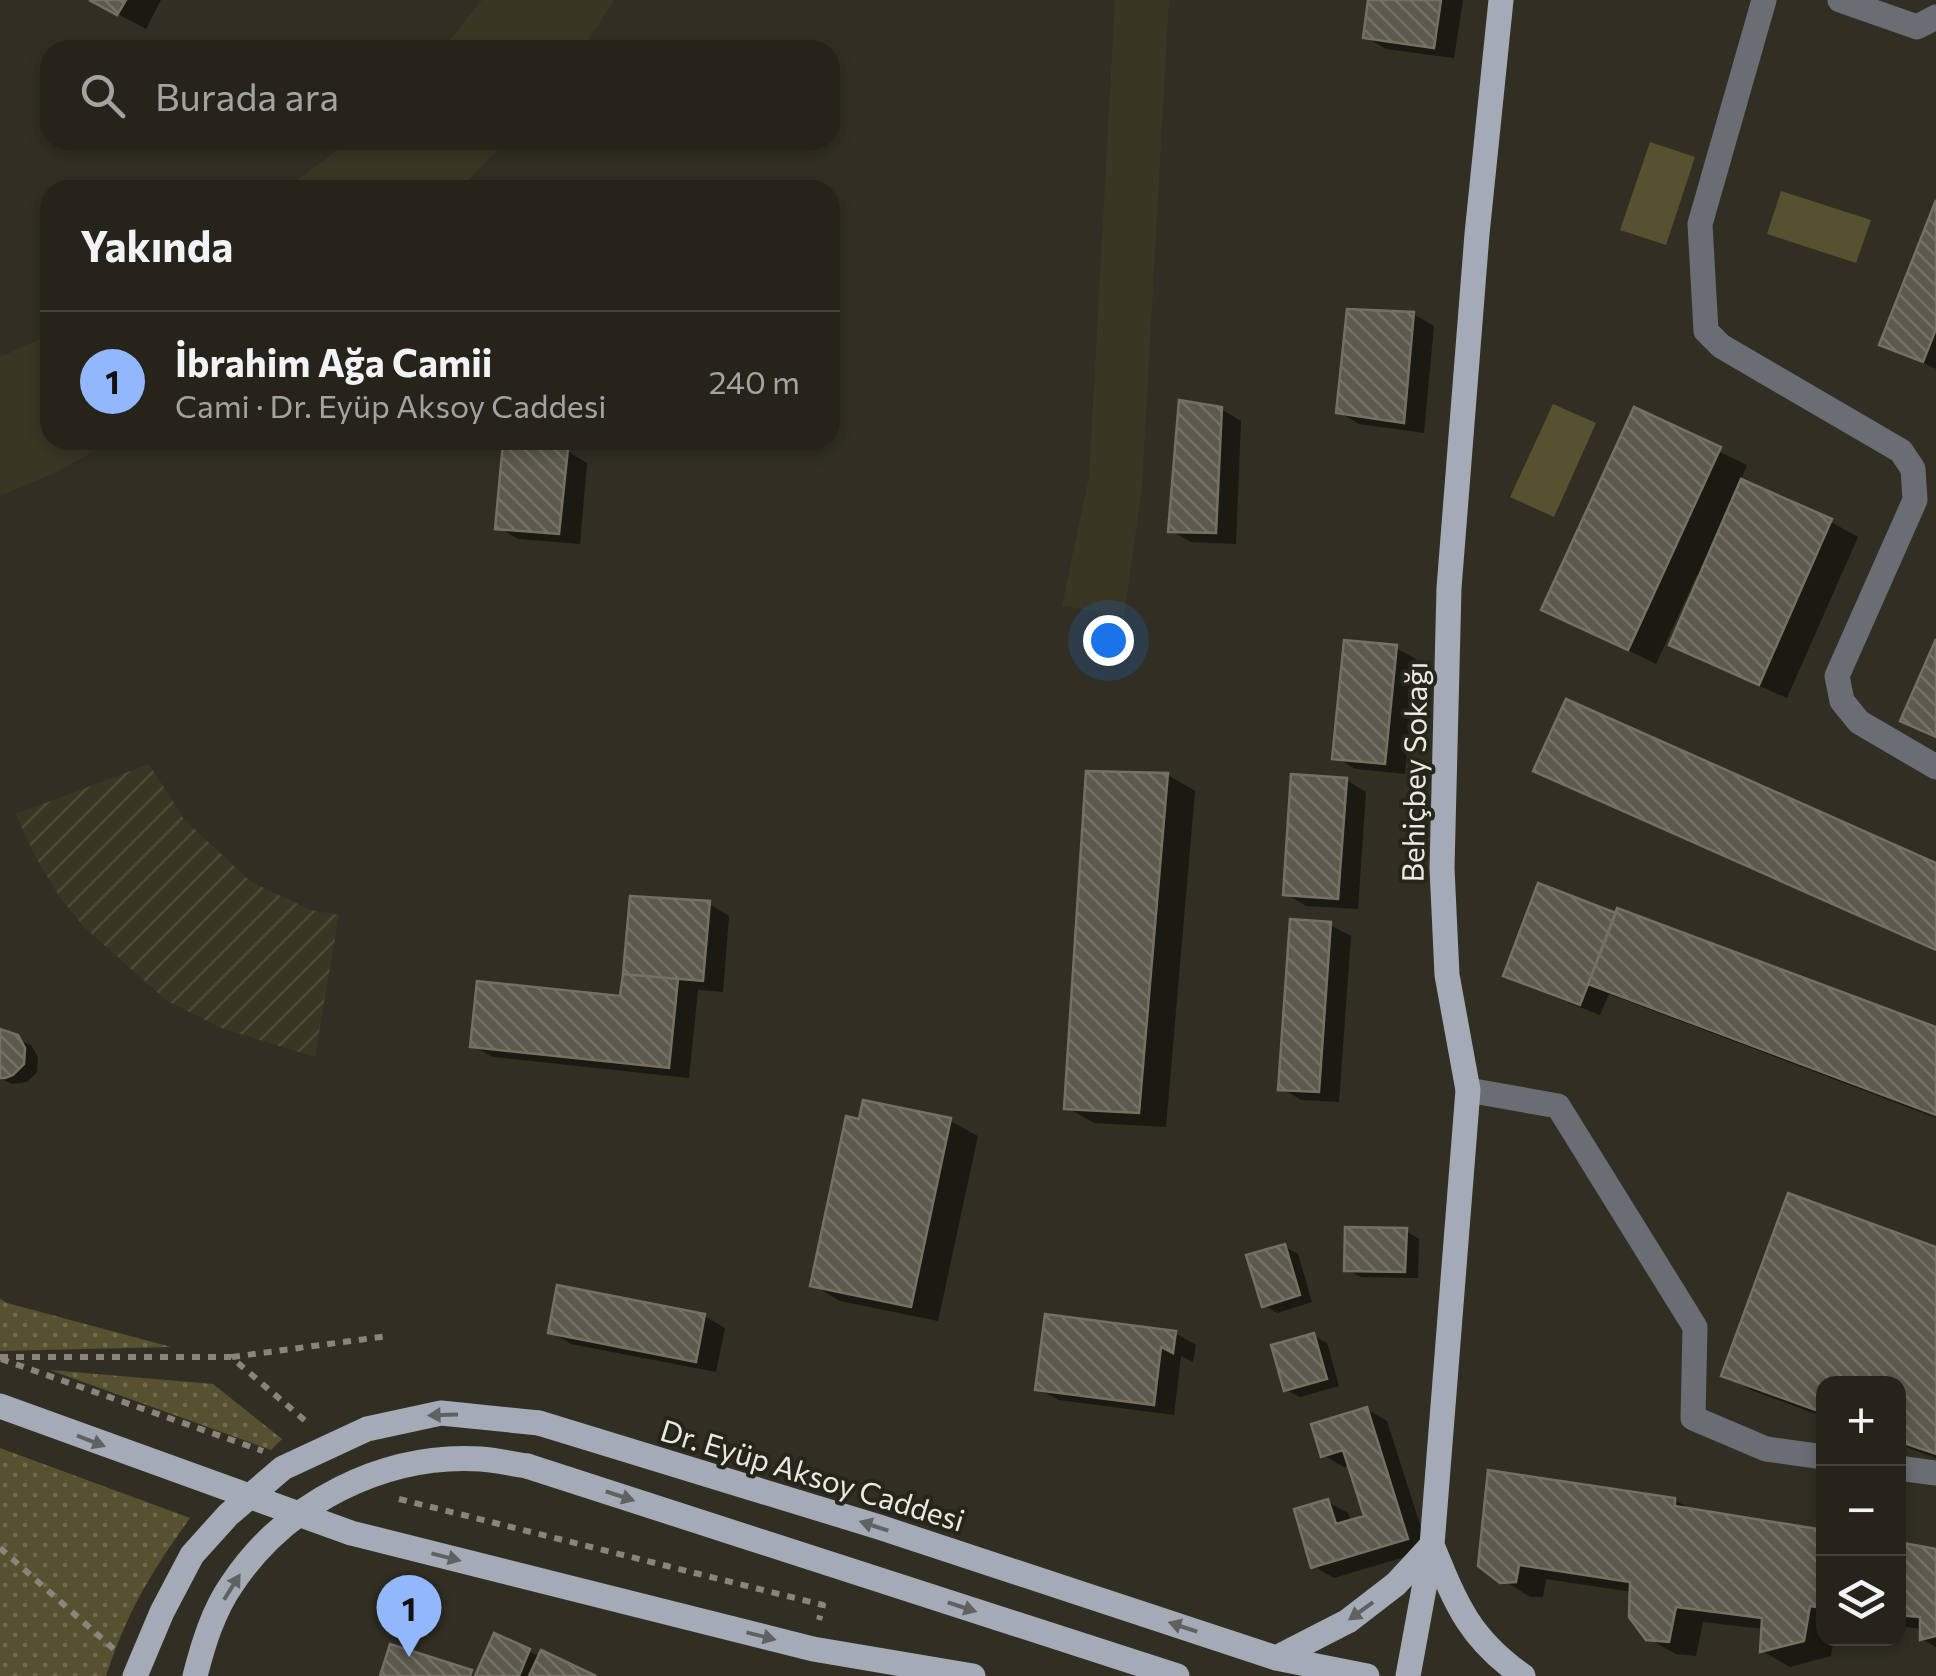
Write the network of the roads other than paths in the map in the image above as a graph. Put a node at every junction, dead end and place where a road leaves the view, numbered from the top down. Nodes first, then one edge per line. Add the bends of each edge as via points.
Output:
1 (1501, 0) edge
2 (1764, 0) edge
3 (1840, 0) edge
4 (1936, 17) edge
5 (1936, 767) edge
6 (1468, 1090) junction
7 (0, 1406) edge
8 (1816, 1456) edge
9 (1906, 1469) edge
10 (1936, 1473) edge
11 (1432, 1545) junction
12 (162, 1612) junction
13 (1276, 1658) junction
14 (135, 1676) edge
15 (146, 1676) edge
16 (195, 1676) edge
17 (974, 1676) edge
18 (1177, 1676) edge
19 (1367, 1676) edge
20 (1408, 1676) edge
21 (1523, 1676) edge

1 - 6 main road, Behiçbey Sokağı via 1449,588 1442,868 1448,974
2 - 5 lane via 1700,224 1706,331 1901,450 1913,469 1915,500 1836,676 1842,701 1859,722
3 - 4 lane via 1917,27
6 - 8 lane via 1558,1106 1696,1327 1693,1418 1766,1449
6 - 11 main road, Behiçbey Sokağı
7 -> 17 main road via 351,1533 813,1649
9 - 10 lane
11 -> 13 main road via 1375,1602
11 - 20 main road, Behiçbey Sokağı
11 - 21 main road via 1465,1617 1491,1654
13 -> 12 main road, Dr. Eyüp Aksoy Caddesi, bridge via 539,1423 440,1412 368,1429 283,1468 192,1555
12 - 14 main road, bridge
12 - 15 main road, Dr. Eyüp Aksoy Caddesi, bridge
13 - 19 main road, Dr. Eyüp Aksoy Caddesi
16 -> 18 main road, bridge via 230,1586 268,1538 318,1500 366,1476 480,1459 527,1466

